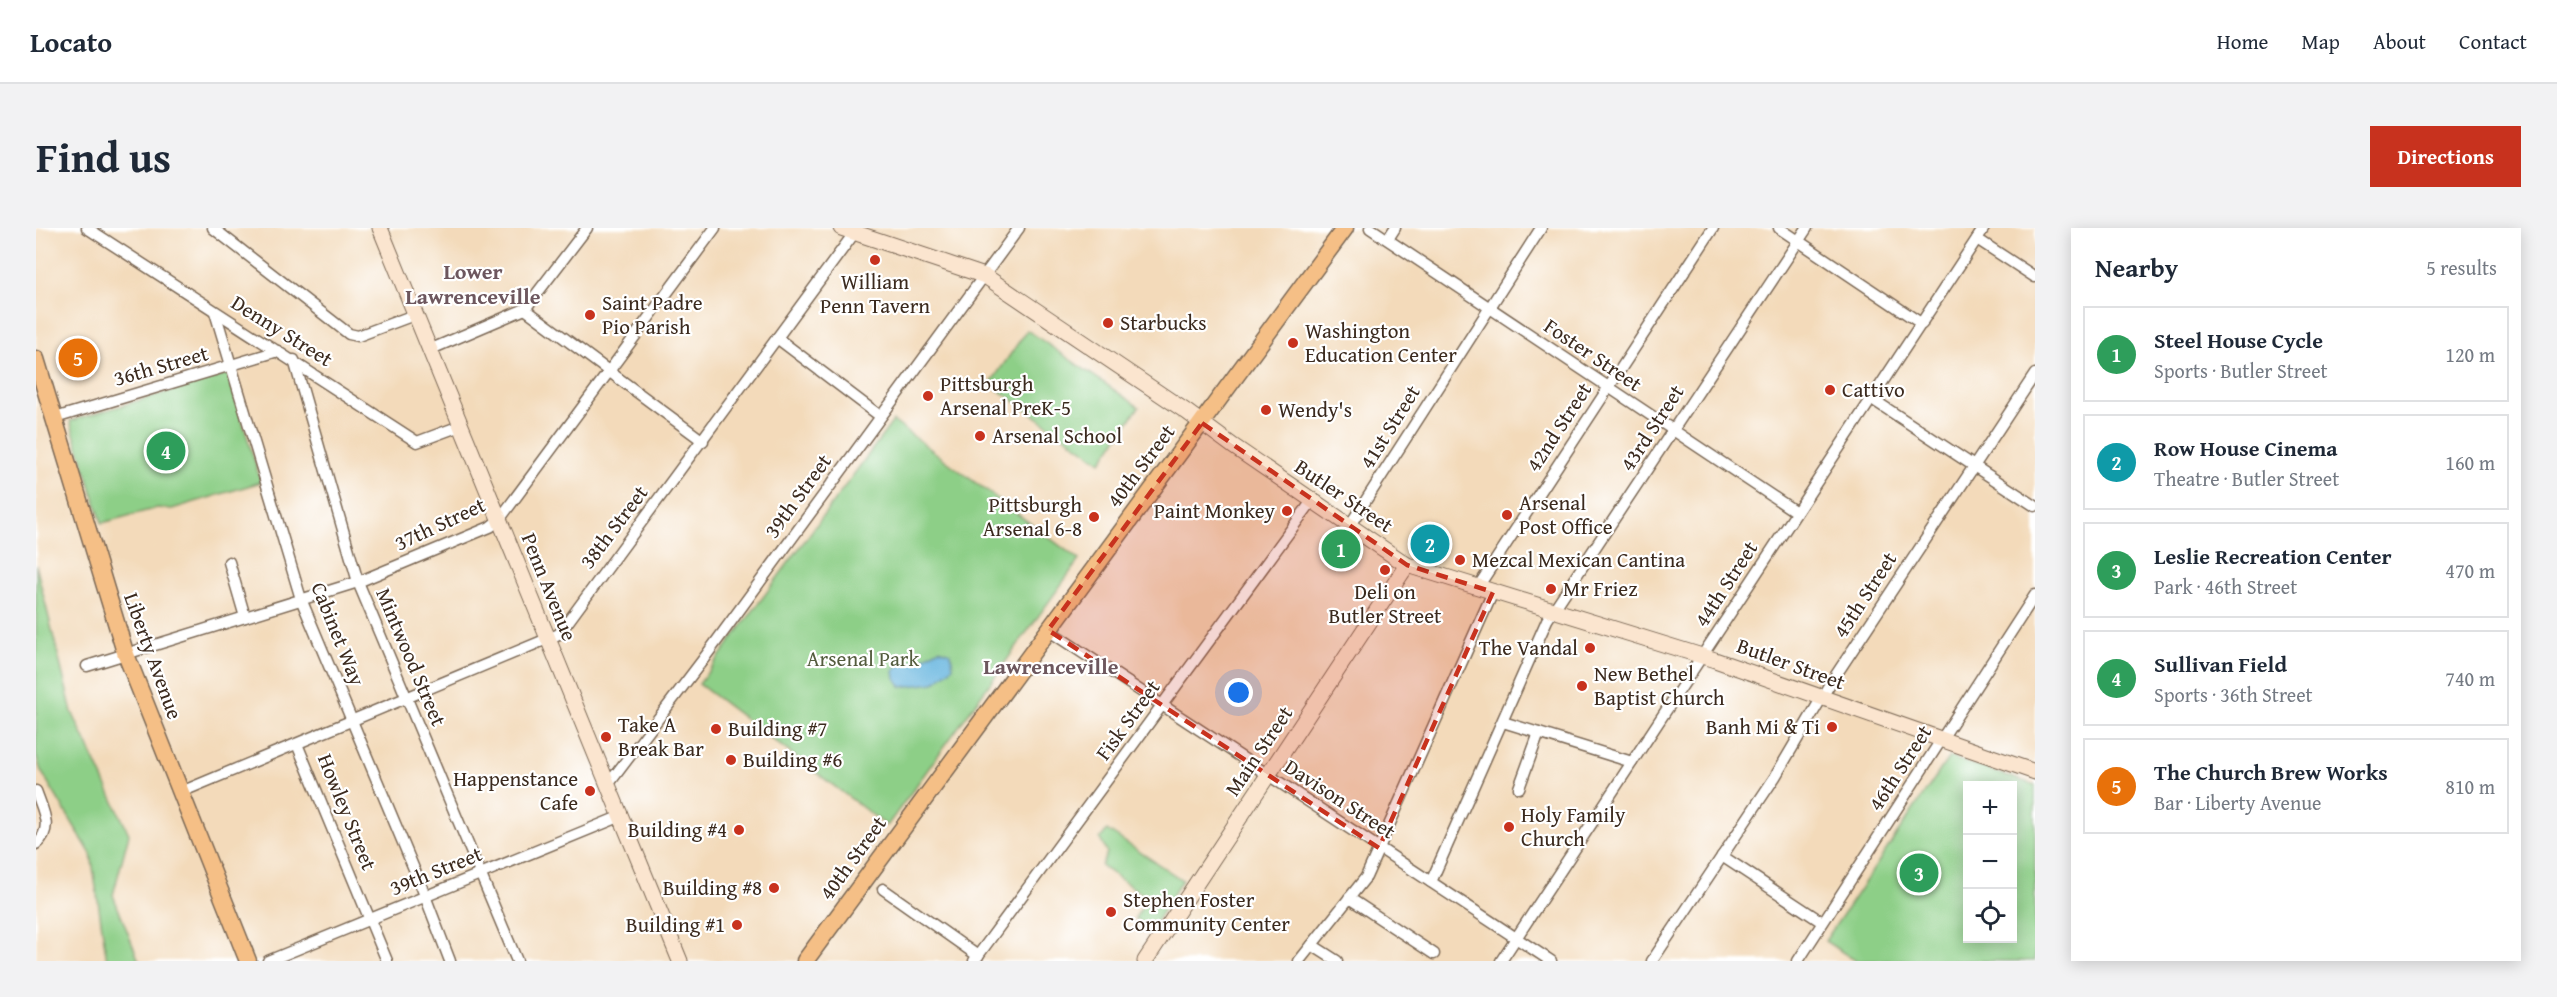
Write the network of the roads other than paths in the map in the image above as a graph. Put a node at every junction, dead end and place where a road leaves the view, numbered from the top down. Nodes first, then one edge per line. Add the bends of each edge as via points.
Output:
1 (87, 228) edge
2 (213, 228) edge
3 (380, 228) edge
4 (587, 228) edge
5 (715, 228) edge
6 (1019, 228) edge
7 (1370, 228) edge
8 (1395, 228) edge
9 (1541, 228) edge
10 (1713, 228) edge
11 (1779, 228) edge
12 (1807, 228) edge
13 (1984, 228) edge
14 (1344, 229) edge
15 (851, 230) edge
16 (1388, 239) junction
17 (1977, 239) junction
18 (1798, 242) junction
19 (985, 276) junction
20 (2035, 277) edge
21 (525, 309) junction
22 (1489, 309) junction
23 (215, 312) junction
24 (414, 315) junction
25 (1922, 324) junction
26 (777, 338) junction
27 (429, 350) junction
28 (279, 351) junction
29 (36, 359) edge
30 (294, 360) junction
31 (230, 366) junction
32 (609, 372) junction
33 (2035, 374) edge
34 (1607, 387) junction
35 (1872, 399) junction
36 (880, 416) junction
37 (55, 418) junction
38 (1202, 423) junction
39 (460, 426) junction
40 (1673, 431) junction
41 (703, 441) junction
42 (1974, 466) junction
43 (1312, 501) junction
44 (2035, 506) edge
45 (1796, 512) junction
46 (499, 520) junction
47 (1350, 525) junction
48 (229, 562) dead end
49 (1407, 565) junction
50 (358, 582) junction
51 (1478, 587) junction
52 (1493, 592) junction
53 (2035, 595) edge
54 (301, 599) junction
55 (1553, 611) junction
56 (244, 617) junction
57 (1048, 630) junction
58 (549, 640) junction
59 (125, 652) junction
60 (1703, 656) junction
61 (87, 666) dead end
62 (408, 699) junction
63 (1823, 699) junction
64 (1162, 705) junction
65 (352, 721) junction
66 (1503, 722) junction
67 (1539, 733) junction
68 (1942, 739) junction
69 (297, 744) junction
70 (1632, 762) junction
71 (2035, 772) edge
72 (1268, 776) junction
73 (607, 786) junction
74 (1519, 788) dead end
75 (36, 791) edge
76 (181, 792) junction
77 (619, 817) junction
78 (36, 844) edge
79 (1379, 848) junction
80 (1722, 856) junction
81 (480, 874) junction
82 (1431, 882) junction
83 (883, 889) dead end
84 (425, 897) junction
85 (1349, 898) junction
86 (370, 919) junction
87 (1822, 922) junction
88 (1516, 938) junction
89 (1312, 945) junction
90 (1434, 954) dead end
91 (976, 958) edge
92 (248, 961) edge
93 (268, 961) edge
94 (387, 961) edge
95 (450, 961) edge
96 (517, 961) edge
97 (680, 961) edge
98 (805, 961) edge
99 (1145, 961) edge
100 (1299, 961) edge
101 (1337, 961) edge
102 (1501, 961) edge
103 (1551, 961) edge
104 (1652, 961) edge
105 (1798, 961) edge

1 - 23 street, Denny Street
2 - 24 street via 349,334 358,336
3 - 24 main road, Penn Avenue
4 - 21 street
5 - 32 street, 37th Street
6 - 19 street, 39th Street
7 - 16 street, Foster Street
8 - 16 street
9 - 22 street, 41st Street
10 - 34 street, 42nd Street
11 - 18 street
12 - 18 street, 43rd Street
13 - 17 street, 44th Street
14 - 38 main road, 40th Street
15 - 19 main road, Butler Street
15 - 26 street, 38th Street
16 - 22 street, Foster Street
17 - 20 street
17 - 25 street, 44th Street
18 - 25 street
18 - 40 street, 43rd Street
19 - 36 street, 39th Street
19 - 38 main road, Butler Street
21 - 27 street
21 - 32 street
22 - 34 street, Foster Street
22 - 47 street, 41st Street
23 - 28 street, Denny Street
23 - 31 street, Cabinet Way
24 - 27 main road, Penn Avenue
25 - 35 street, 44th Street
26 - 36 street
26 - 41 street, 38th Street
27 - 39 main road, Penn Avenue
28 - 30 street, Denny Street
28 - 31 street, 36th Street
29 - 37 main road, Liberty Avenue
30 - 39 street, Denny Street via 417,442
30 - 50 street, Mintwood Street
31 - 37 street, 36th Street
31 - 54 street, Cabinet Way
32 - 41 street
32 - 46 street, 37th Street
33 - 42 street, 45th Street
34 - 40 street, Foster Street
34 - 51 street, 42nd Street
35 - 42 street
35 - 45 street, 44th Street
36 - 73 street, 39th Street
37 - 59 main road, Liberty Avenue
38 - 43 main road, Butler Street
38 - 57 main road, 40th Street
39 - 46 main road, Penn Avenue
40 - 45 street, Foster Street
40 - 55 street, 43rd Street
41 - 58 street, 38th Street via 559,634
42 - 44 street
42 - 63 street, 45th Street
43 - 47 main road, Butler Street
43 - 64 street, Fisk Street
45 - 60 street, 44th Street
46 - 50 street, 37th Street
46 - 58 main road, Penn Avenue
47 - 49 main road, Butler Street
48 - 56 street
49 - 51 main road, Butler Street
49 - 72 main road, Main Street
50 - 54 street, 37th Street
50 - 62 street, Mintwood Street
51 - 52 main road, Butler Street
52 - 55 main road, Butler Street
52 - 79 street
53 - 68 street, 46th Street
54 - 56 street, 37th Street
54 - 65 street, Cabinet Way
55 - 60 main road, Butler Street
55 - 66 street, 43rd Street
56 - 59 street, 37th Street
57 - 64 street, Davison Street
57 - 98 main road, 40th Street
58 - 62 street, 38th Street
58 - 73 main road, Penn Avenue
59 - 61 street, 37th Street
59 - 76 main road, Liberty Avenue
60 - 63 main road, Butler Street
60 - 70 street, 44th Street
62 - 65 street, 38th Street
62 - 81 street, Mintwood Street
63 - 68 main road, Butler Street
63 - 80 street, 45th Street
64 - 72 street, Davison Street
64 - 91 street, Fisk Street
65 - 69 street, 38th Street
65 - 84 street, Cabinet Way
66 - 67 street
66 - 82 street, 43rd Street
67 - 70 street
67 - 74 street
68 - 71 main road, Butler Street
68 - 87 street, 46th Street
69 - 76 street, 38th Street
69 - 86 street, Howley Street
70 - 88 street, 44th Street
72 - 79 street, Davison Street
72 - 99 main road, Main Street
73 - 77 main road, Penn Avenue
75 - 78 street via 47,825 44,837
76 - 92 main road, Liberty Avenue
77 - 81 street, 39th Street
77 - 97 main road, Penn Avenue
79 - 82 street, Davison Street
79 - 85 street via 1366,877
80 - 87 street
80 - 104 street, 45th Street
81 - 84 street, 39th Street
81 - 96 street, Mintwood Street
82 - 88 street, Davison Street
83 - 91 street
84 - 86 street, 39th Street
84 - 95 street, Cabinet Way
85 - 89 street
85 - 90 street
86 - 93 street, 39th Street
86 - 94 street, Howley Street
87 - 105 street, 46th Street
88 - 102 street, 44th Street
88 - 103 street, Davison Street
89 - 100 street
89 - 101 street

